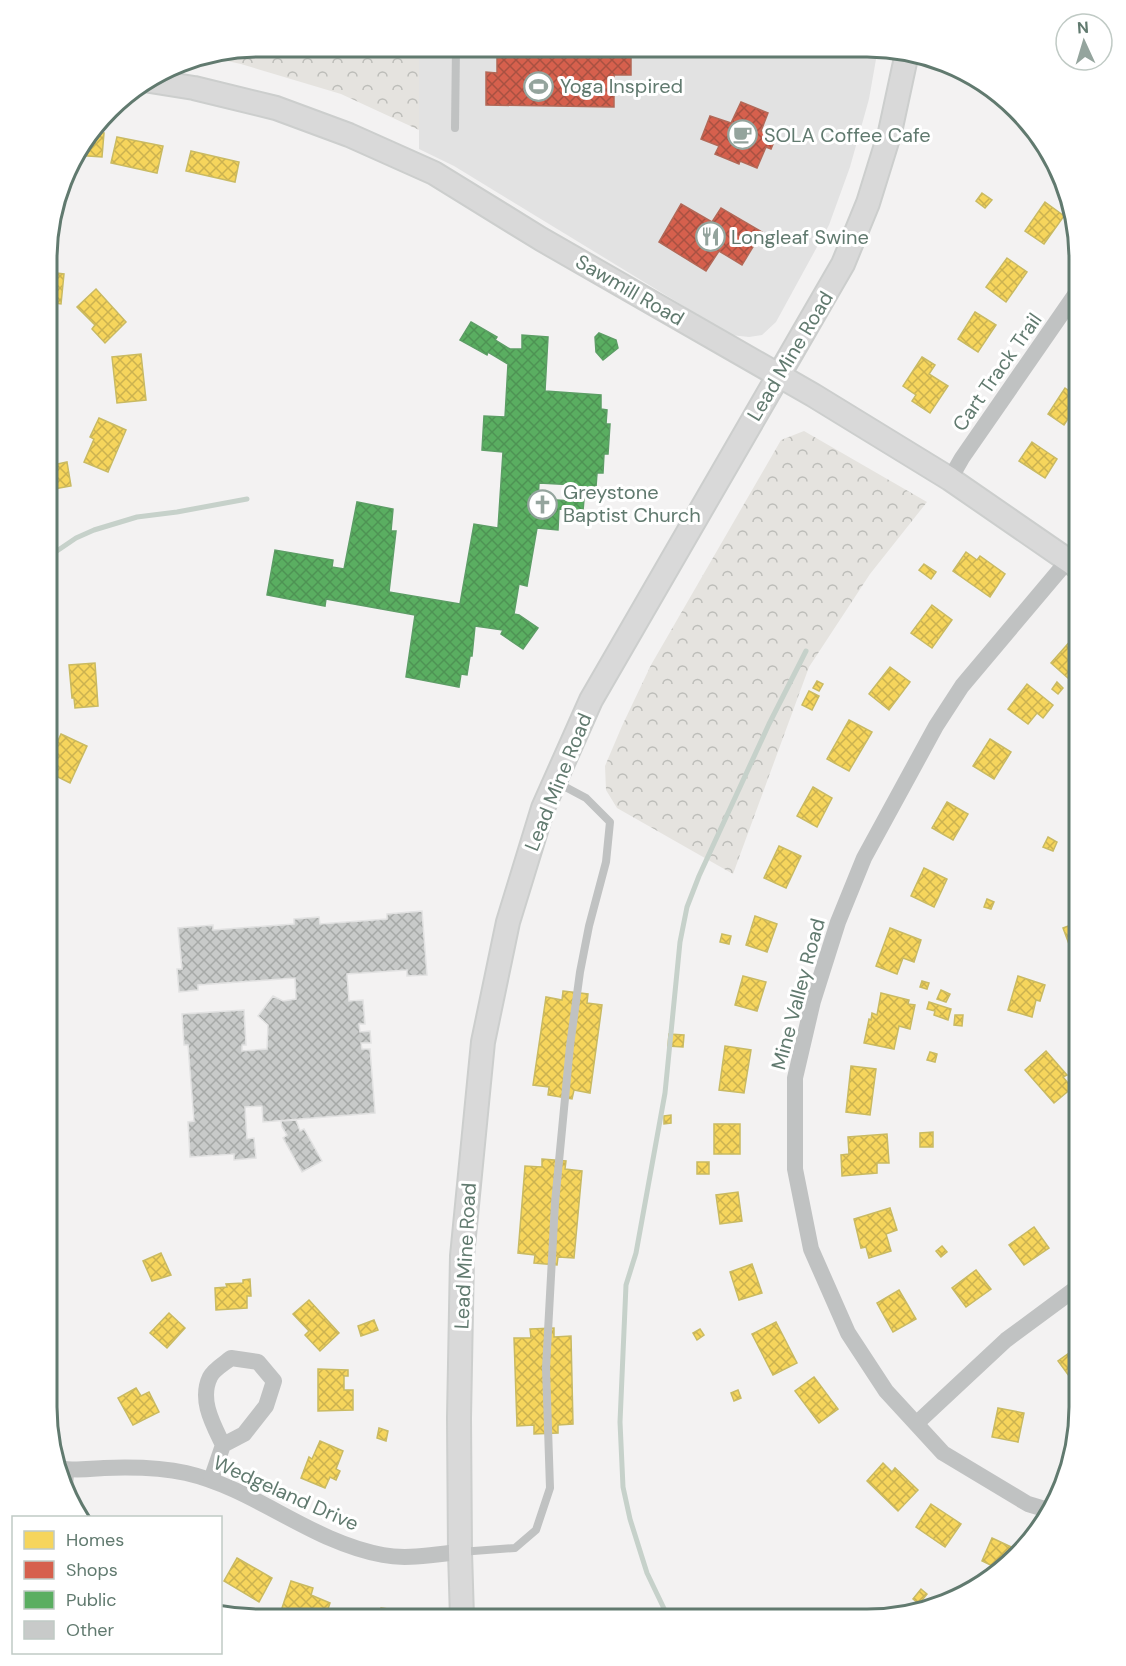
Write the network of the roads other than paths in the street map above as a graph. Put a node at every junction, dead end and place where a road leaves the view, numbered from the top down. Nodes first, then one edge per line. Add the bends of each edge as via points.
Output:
1 (456, 57) edge
2 (905, 61) edge
3 (161, 83) edge
4 (455, 128) dead end
5 (1069, 305) edge
6 (780, 376) junction
7 (950, 479) junction
8 (1069, 560) edge
9 (1069, 568) edge
10 (555, 782) junction
11 (1069, 1293) edge
12 (917, 1423) junction
13 (223, 1445) junction
14 (67, 1469) edge
15 (210, 1480) junction
16 (1041, 1508) edge
17 (460, 1552) junction
18 (462, 1609) edge

1 - 4 lane
2 - 6 main road, Lead Mine Road via 890,132 868,203 843,264
3 - 6 main road, Sawmill Road via 276,108 434,173
5 - 7 street, Cart Track Trail
6 - 7 main road, Sawmill Road
6 - 10 main road, Lead Mine Road via 591,700
7 - 8 main road, Sawmill Road
9 - 12 street, Mine Valley Road via 962,686 864,858 813,1001 795,1078 795,1169 811,1249 848,1333 886,1391
10 - 17 main road, Lead Mine Road via 543,808 508,922 483,1042 462,1256
10 - 17 lane via 586,798 610,822 606,862 580,972 555,1203 546,1368 550,1488 536,1530 515,1548
11 - 12 street via 1006,1340
12 - 16 street, Mine Valley Road via 943,1453
13 - 13 street via 244,1434 266,1406 274,1381 258,1362 231,1358 210,1375 205,1397
13 - 15 street
14 - 15 street, Wedgeland Drive via 154,1468
15 - 17 street, Wedgeland Drive via 347,1545 393,1556
17 - 18 main road, Lead Mine Road

